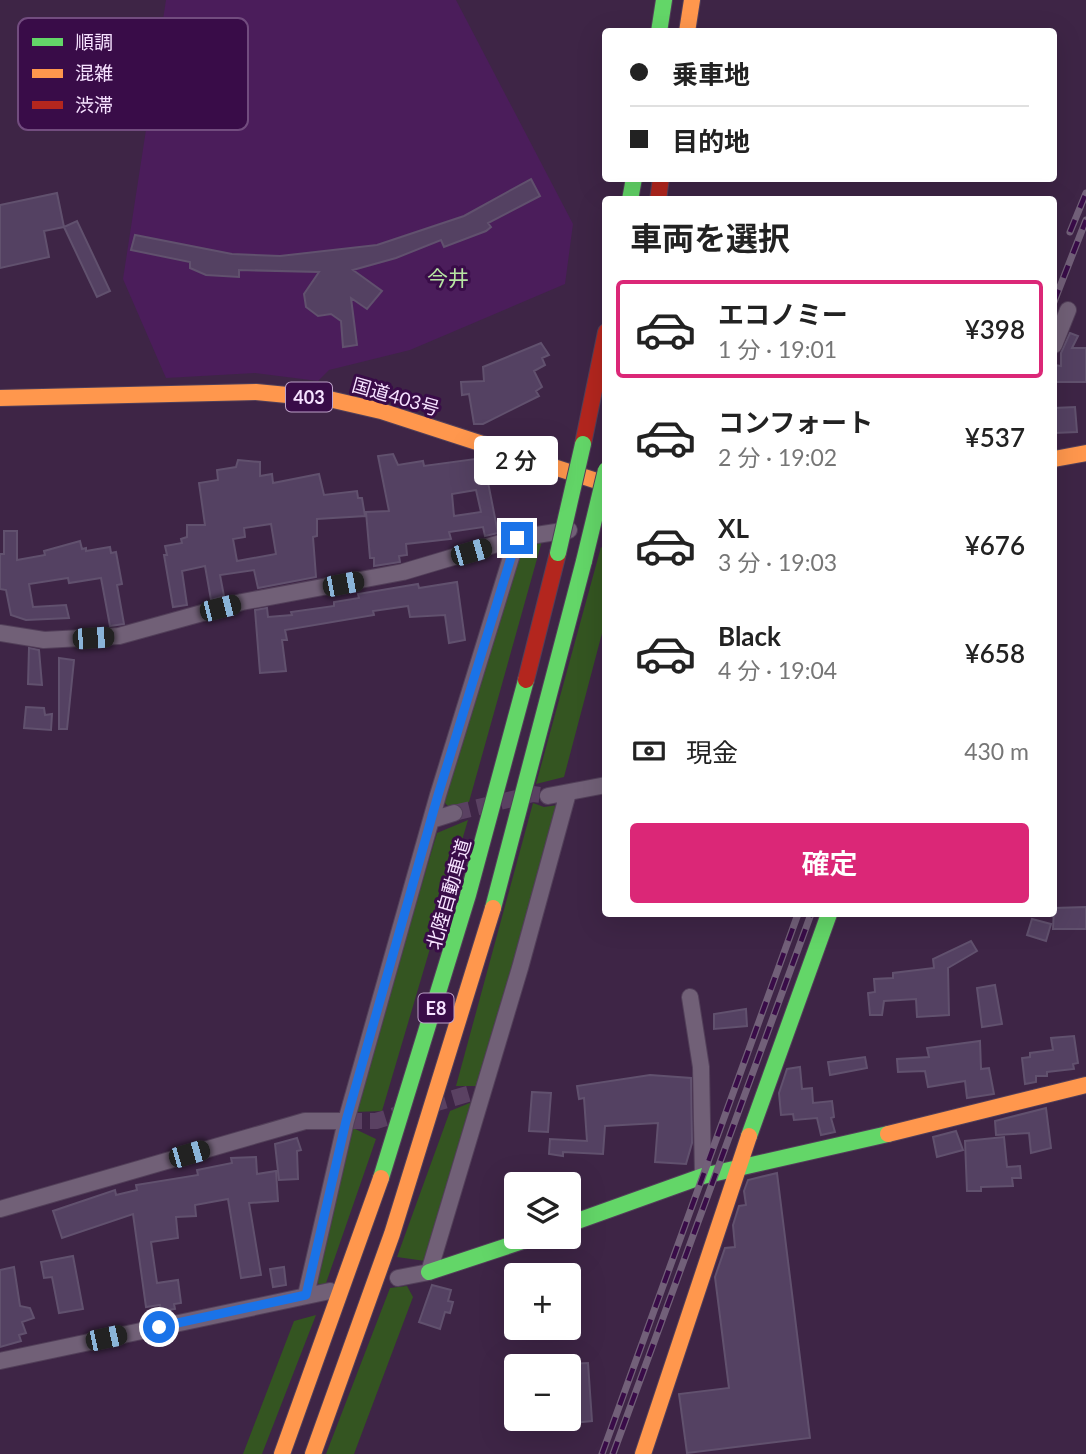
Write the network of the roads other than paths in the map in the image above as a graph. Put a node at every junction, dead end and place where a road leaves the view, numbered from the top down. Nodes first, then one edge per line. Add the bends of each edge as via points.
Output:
1 (664, 0) edge
2 (692, 0) edge
3 (660, 28) edge
4 (688, 28) edge
5 (1068, 310) dead end
6 (1057, 338) edge
7 (602, 351) edge
8 (0, 398) edge
9 (1086, 453) edge
10 (1057, 458) edge
11 (602, 483) edge
12 (602, 487) edge
13 (602, 525) edge
14 (517, 538) junction
15 (0, 633) edge
16 (602, 786) edge
17 (568, 793) junction
18 (548, 796) tunnel mouth
19 (454, 813) tunnel mouth
20 (432, 820) junction
21 (828, 917) edge
22 (690, 997) dead end
23 (1086, 1085) edge
24 (346, 1121) junction
25 (737, 1170) junction
26 (703, 1176) junction
27 (0, 1209) edge
28 (581, 1220) edge
29 (504, 1247) edge
30 (429, 1272) junction
31 (398, 1278) dead end
32 (330, 1292) dead end
33 (306, 1295) junction
34 (0, 1361) edge
35 (282, 1454) edge
36 (313, 1454) edge
37 (643, 1454) edge

1 - 3 main road
2 - 4 main road
5 - 6 street
7 - 35 main road, 北陸自動車道 / E8, bridge via 558,553 486,839 444,984 353,1264
8 - 11 main road, 国道403号 / 403 via 256,392 329,399 381,411
9 - 10 main road
12 - 36 main road, E8, bridge via 472,987 379,1274
13 - 14 street
14 - 15 street via 403,572 291,591 119,636 44,639
14 - 20 street
16 - 17 street
17 - 18 street
17 - 30 street
19 - 20 street
20 - 24 street
21 - 25 main road
22 - 26 street via 701,1067
23 - 25 main road
24 - 27 street via 305,1121
24 - 33 street
25 - 26 main road
25 - 37 main road
26 - 28 main road
29 - 30 main road
30 - 31 street
32 - 33 street
33 - 34 street

